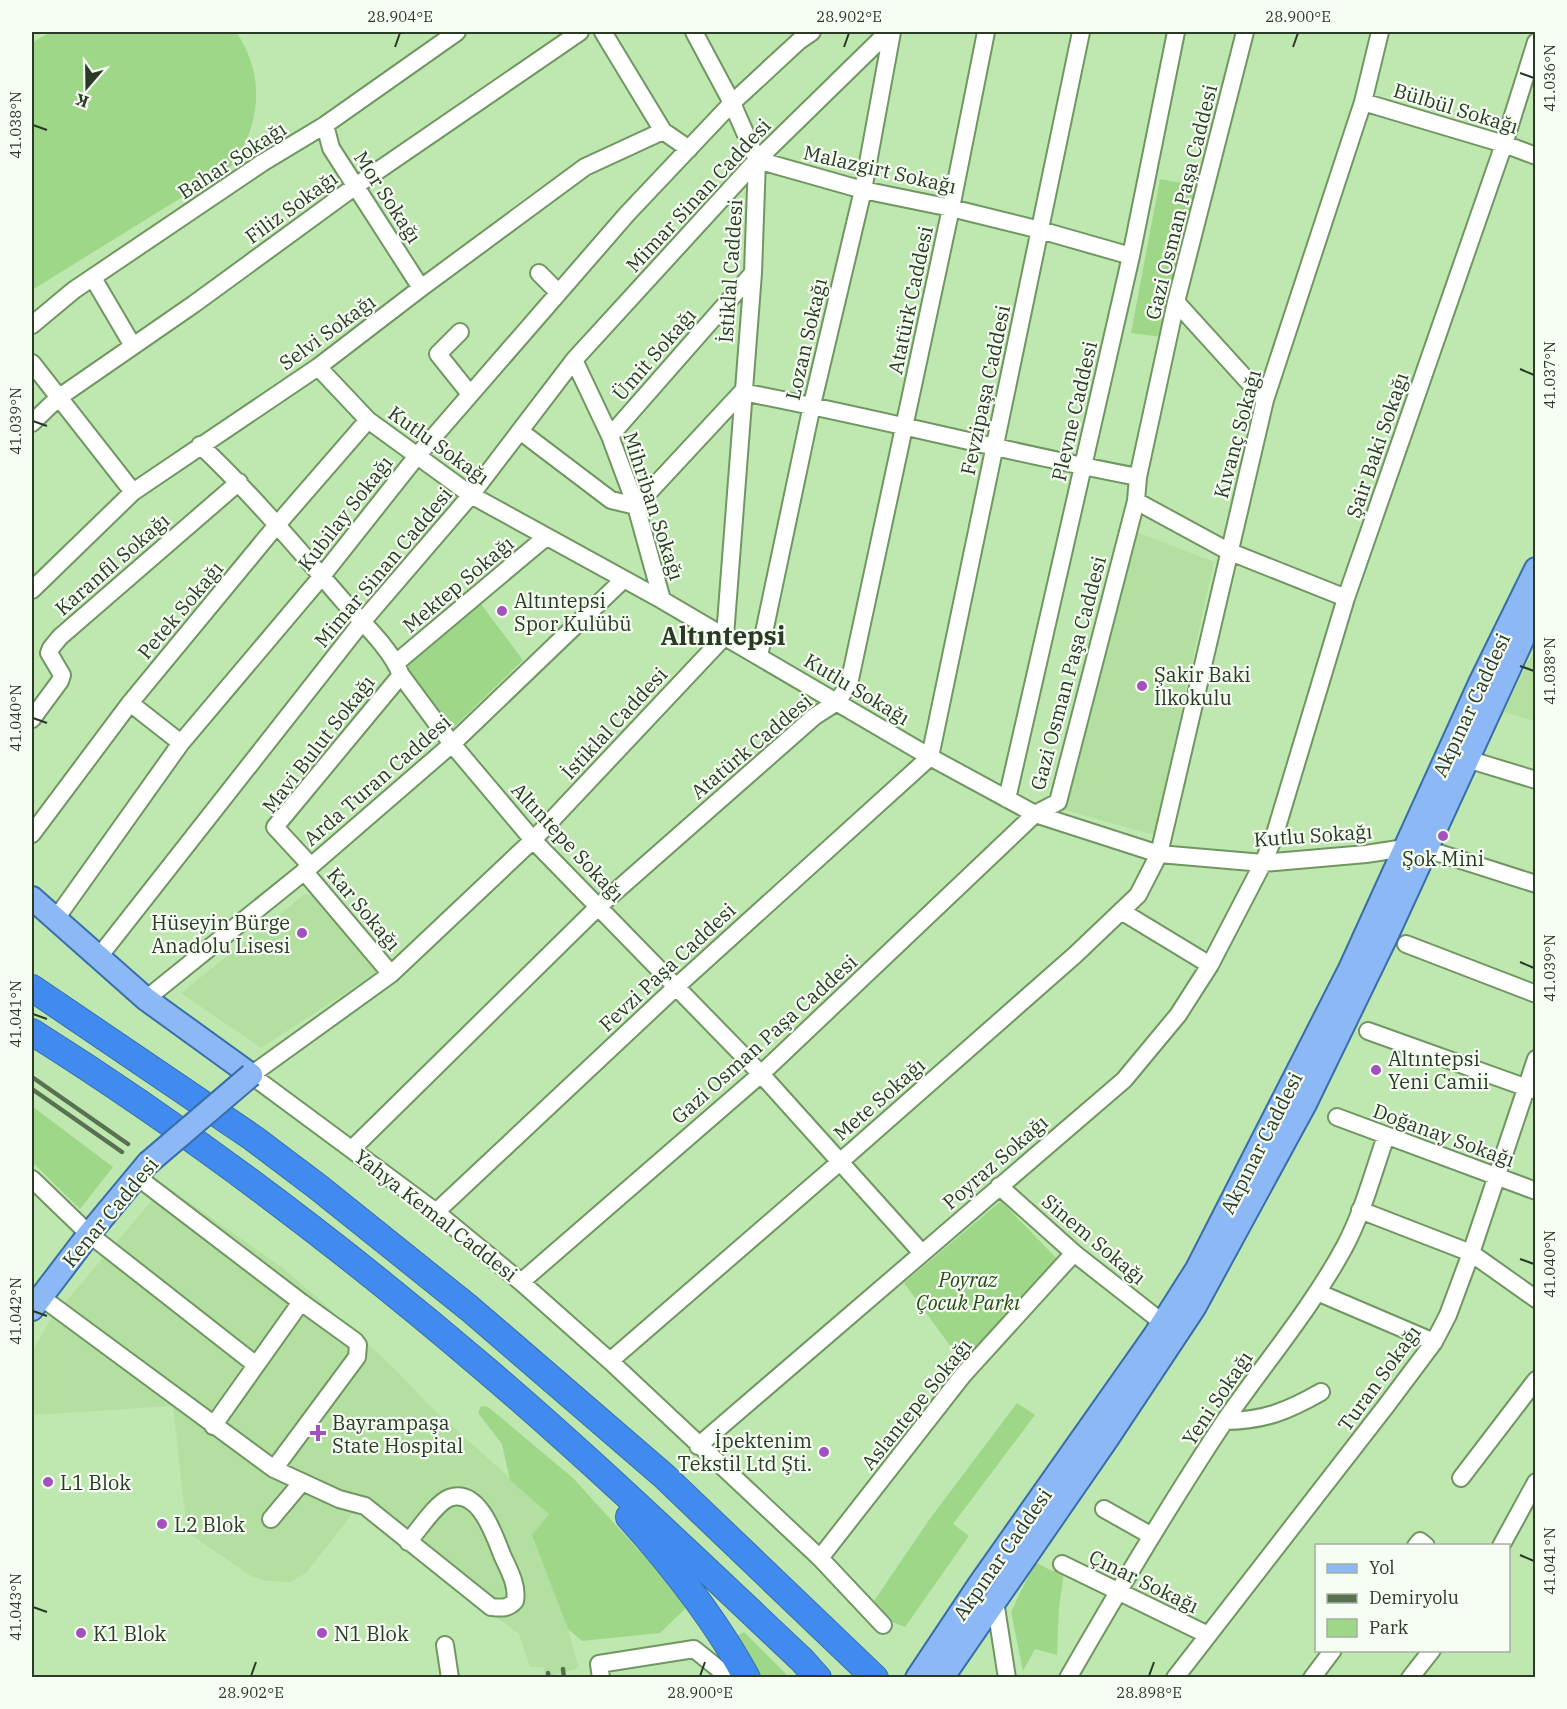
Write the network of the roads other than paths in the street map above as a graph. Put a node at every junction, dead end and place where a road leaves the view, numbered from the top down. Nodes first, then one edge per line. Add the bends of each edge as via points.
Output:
1 (457, 32) edge
2 (580, 32) edge
3 (603, 32) edge
4 (694, 32) edge
5 (888, 32) edge
6 (892, 32) edge
7 (986, 32) edge
8 (1081, 32) edge
9 (1176, 32) edge
10 (1245, 32) edge
11 (1380, 32) edge
12 (802, 35) edge
13 (1536, 42) edge
14 (1363, 102) junction
15 (732, 104) junction
16 (325, 125) junction
17 (663, 131) junction
18 (1504, 144) junction
19 (689, 149) junction
20 (1536, 156) edge
21 (757, 160) junction
22 (357, 185) junction
23 (863, 189) junction
24 (951, 208) junction
25 (1040, 230) junction
26 (1131, 256) junction
27 (539, 273) dead end
28 (753, 273) junction
29 (93, 278) junction
30 (421, 288) junction
31 (558, 292) junction
32 (1176, 302) junction
33 (32, 325) edge
34 (460, 332) dead end
35 (133, 346) junction
36 (574, 360) junction
37 (32, 363) edge
38 (318, 367) junction
39 (742, 392) junction
40 (470, 394) junction
41 (58, 398) junction
42 (1265, 400) junction
43 (812, 405) junction
44 (368, 420) junction
45 (32, 423) edge
46 (905, 428) junction
47 (520, 431) junction
48 (610, 436) junction
49 (200, 445) junction
50 (995, 447) junction
51 (417, 456) junction
52 (1082, 467) junction
53 (1138, 477) junction
54 (239, 482) junction
55 (133, 492) junction
56 (471, 495) junction
57 (1136, 501) junction
58 (636, 506) junction
59 (276, 526) junction
60 (546, 537) junction
61 (1228, 551) junction
62 (1536, 569) edge
63 (322, 576) junction
64 (624, 579) junction
65 (32, 590) edge
66 (1346, 598) junction
67 (662, 600) junction
68 (1536, 610) edge
69 (362, 622) junction
70 (725, 636) junction
71 (759, 656) junction
72 (398, 669) junction
73 (837, 702) junction
74 (130, 703) junction
75 (32, 719) edge
76 (181, 743) junction
77 (452, 744) junction
78 (930, 757) junction
79 (1467, 759) junction
80 (1536, 780) edge
81 (1007, 799) junction
82 (1035, 814) junction
83 (32, 834) edge
84 (533, 840) junction
85 (1414, 849) junction
86 (1159, 854) junction
87 (1263, 863) junction
88 (307, 869) junction
89 (1536, 884) edge
90 (32, 898) edge
91 (599, 906) junction
92 (1121, 911) junction
93 (54, 920) junction
94 (1406, 944) dead end
95 (98, 958) junction
96 (1210, 965) junction
97 (391, 974) junction
98 (676, 987) junction
99 (32, 988) edge
100 (1536, 993) edge
101 (146, 999) junction
102 (1368, 1031) dead end
103 (32, 1032) edge
104 (1536, 1059) edge
105 (761, 1074) junction
106 (251, 1075) junction
107 (1530, 1089) edge
108 (1337, 1117) dead end
109 (1386, 1136) junction
110 (352, 1149) junction
111 (841, 1161) junction
112 (142, 1169) junction
113 (1495, 1175) junction
114 (32, 1179) edge
115 (999, 1186) junction
116 (1536, 1191) edge
117 (1360, 1210) junction
118 (436, 1212) junction
119 (89, 1234) junction
120 (922, 1253) junction
121 (1074, 1253) junction
122 (1471, 1253) junction
123 (521, 1282) junction
124 (1317, 1292) junction
125 (1536, 1299) edge
126 (301, 1302) junction
127 (37, 1303) edge
128 (1163, 1323) junction
129 (1434, 1342) junction
130 (610, 1360) junction
131 (256, 1365) junction
132 (1536, 1380) edge
133 (1321, 1392) dead end
134 (538, 1416) junction
135 (1225, 1421) junction
136 (213, 1426) junction
137 (698, 1446) junction
138 (274, 1469) junction
139 (1461, 1478) dead end
140 (302, 1482) junction
141 (1536, 1482) edge
142 (1104, 1509) dead end
143 (271, 1519) dead end
144 (1152, 1536) junction
145 (408, 1542) junction
146 (1502, 1544) edge
147 (819, 1558) junction
148 (1062, 1564) dead end
149 (1119, 1592) junction
150 (995, 1601) junction
151 (883, 1625) dead end
152 (1208, 1635) junction
153 (445, 1645) dead end
154 (1331, 1652) edge
155 (1430, 1652) edge
156 (937, 1674) edge
157 (450, 1677) edge
158 (601, 1677) edge
159 (723, 1677) edge
160 (747, 1677) edge
161 (818, 1677) edge
162 (875, 1677) edge
163 (1007, 1677) edge
164 (1068, 1677) edge
165 (1175, 1677) edge
166 (1312, 1677) edge
167 (1410, 1677) edge

1 - 16 street, Bahar Sokağı
2 - 22 street, Filiz Sokağı
3 - 17 street
4 - 15 street
5 - 21 street, Mimar Sinan Caddesi
6 - 23 street, Lozan Sokağı
7 - 24 street, Atatürk Caddesi
8 - 25 street, Fevzipaşa Caddesi
9 - 26 street, Plevne Caddesi
10 - 32 street, Gazi Osman Paşa Caddesi
11 - 14 street, Kıvanç Sokağı
12 - 15 street
13 - 18 street, Şair Baki Sokağı
14 - 18 street, Bülbül Sokağı
14 - 42 street, Kıvanç Sokağı
15 - 19 street, Kubilay Sokağı
15 - 21 street
16 - 22 street, Mor Sokağı via 331,148
16 - 29 street, Bahar Sokağı
17 - 19 street
17 - 30 street, Selvi Sokağı via 585,167
18 - 20 street, Bülbül Sokağı
18 - 66 street, Şair Baki Sokağı
19 - 31 street, Kubilay Sokağı
21 - 23 street, Malazgirt Sokağı
21 - 28 street, İstiklal Caddesi
21 - 36 street, Mimar Sinan Caddesi
22 - 30 street, Mor Sokağı
22 - 35 street, Filiz Sokağı
23 - 24 street, Malazgirt Sokağı
23 - 43 street, Lozan Sokağı
24 - 25 street, Malazgirt Sokağı
24 - 46 street, Atatürk Caddesi
25 - 26 street, Malazgirt Sokağı
25 - 50 street, Fevzipaşa Caddesi
26 - 52 street, Plevne Caddesi
27 - 31 street
28 - 39 street, İstiklal Caddesi
28 - 48 street, Ümit Sokağı
29 - 33 street, Bahar Sokağı
29 - 35 street
30 - 38 street, Selvi Sokağı
31 - 40 street, Kubilay Sokağı
32 - 42 street
32 - 53 street, Gazi Osman Paşa Caddesi
34 - 40 street via 438,354
35 - 41 street, Filiz Sokağı
36 - 47 street, Mimar Sinan Caddesi
36 - 48 street, Mihriban Sokağı
37 - 41 street
38 - 44 street, Kutlu Sokağı
38 - 49 street, Selvi Sokağı
39 - 43 street
39 - 58 street
39 - 70 street, İstiklal Caddesi
40 - 51 street, Kubilay Sokağı
41 - 45 street, Filiz Sokağı
41 - 55 street
42 - 61 street, Kıvanç Sokağı
43 - 46 street
43 - 71 street, Lozan Sokağı
44 - 51 street, Kutlu Sokağı
44 - 59 street, Petek Sokağı
46 - 50 street
46 - 73 street, Atatürk Caddesi via 849,684
47 - 56 street, Mimar Sinan Caddesi
47 - 58 street via 611,500
48 - 58 street, Mihriban Sokağı
49 - 54 street, Altıntepe Sokağı
49 - 55 street, Selvi Sokağı
50 - 52 street
50 - 78 street, Fevzipaşa Caddesi
51 - 56 street, Kutlu Sokağı
51 - 63 street, Kubilay Sokağı
52 - 53 street
52 - 81 street, Plevne Caddesi
53 - 57 street, Gazi Osman Paşa Caddesi
54 - 59 street, Altıntepe Sokağı
54 - 75 street, Karanfil Sokağı via 60,637 49,653 62,675 60,681
55 - 65 street, Selvi Sokağı
56 - 60 street, Kutlu Sokağı
56 - 69 street, Mimar Sinan Caddesi
57 - 61 street
57 - 82 street, Gazi Osman Paşa Caddesi via 1058,802
58 - 67 street, Mihriban Sokağı
59 - 63 street, Altıntepe Sokağı
59 - 74 street, Petek Sokağı
60 - 64 street, Kutlu Sokağı
60 - 72 street, Mektep Sokağı
61 - 66 street
61 - 86 street, Kıvanç Sokağı
62 - 85 main road, Akpınar Caddesi via 1481,681
63 - 69 street, Altıntepe Sokağı
63 - 76 street, Kubilay Sokağı
64 - 67 street, Kutlu Sokağı
64 - 77 street, Arda Turan Caddesi
66 - 87 street, Şair Baki Sokağı
67 - 70 street, Kutlu Sokağı
68 - 79 main road, Akpınar Caddesi
69 - 72 street, Altıntepe Sokağı
69 - 95 street, Mimar Sinan Caddesi
70 - 71 street, Kutlu Sokağı
70 - 84 street, İstiklal Caddesi
71 - 73 street, Kutlu Sokağı
72 - 77 street, Altıntepe Sokağı
72 - 88 street, Mavi Bulut Sokağı via 275,827
73 - 78 street, Kutlu Sokağı
73 - 91 street, Atatürk Caddesi via 815,716
74 - 76 street
74 - 83 street, Petek Sokağı
76 - 93 street, Kubilay Sokağı
77 - 84 street, Altıntepe Sokağı
77 - 88 street, Arda Turan Caddesi
78 - 81 street, Kutlu Sokağı
78 - 98 street, Fevzi Paşa Caddesi
79 - 80 street
79 - 85 main road, Akpınar Caddesi
81 - 82 street, Kutlu Sokağı
82 - 86 street, Kutlu Sokağı
82 - 105 street, Gazi Osman Paşa Caddesi
84 - 91 street, Altıntepe Sokağı
84 - 97 street, İstiklal Caddesi
85 - 87 street, Kutlu Sokağı
85 - 89 street
85 - 128 main road, Akpınar Caddesi via 1197,1269
85 - 150 main road, Akpınar Caddesi via 1386,937 1305,1104 1194,1308
86 - 87 street, Kutlu Sokağı
86 - 92 street, Mete Sokağı via 1138,894
87 - 96 street, Poyraz Sokağı
88 - 97 street, Kar Sokağı
88 - 101 street, Arda Turan Caddesi
90 - 93 main road, Yahya Kemal Caddesi
91 - 98 street, Altıntepe Sokağı
91 - 110 street, Atatürk Caddesi
92 - 96 street
92 - 111 street, Mete Sokağı
93 - 95 main road, Yahya Kemal Caddesi
94 - 100 street
95 - 101 main road, Yahya Kemal Caddesi
96 - 115 street, Poyraz Sokağı via 1178,1015 1124,1080
97 - 106 street, İstiklal Caddesi
98 - 105 street, Altıntepe Sokağı
98 - 118 street, Fevzi Paşa Caddesi
99 - 162 highway via 253,1138 407,1257 631,1447
101 - 106 main road, Yahya Kemal Caddesi
102 - 107 street
103 - 134 highway via 159,1117 310,1228
104 - 107 street, Turan Sokağı
105 - 111 street, Altıntepe Sokağı
105 - 123 street, Gazi Osman Paşa Caddesi
106 - 110 street, Yahya Kemal Caddesi
106 - 112 main road, Kenar Caddesi, bridge
107 - 113 street, Turan Sokağı
108 - 109 street, Doğanay Sokağı
109 - 113 street, Doğanay Sokağı
109 - 117 street, Yeni Sokağı
110 - 118 street, Yahya Kemal Caddesi
111 - 120 street, Altıntepe Sokağı
111 - 130 street, Mete Sokağı
112 - 119 main road, Kenar Caddesi
112 - 126 street
113 - 116 street, Doğanay Sokağı
113 - 122 street, Turan Sokağı
114 - 119 street
115 - 120 street, Poyraz Sokağı
115 - 121 street, Sinem Sokağı
117 - 122 street
117 - 124 street, Yeni Sokağı via 1344,1247
118 - 123 street, Yahya Kemal Caddesi
119 - 127 main road, Kenar Caddesi
119 - 131 street
120 - 137 street, Poyraz Sokağı
121 - 128 street, Sinem Sokağı
121 - 147 street, Aslantepe Sokağı via 963,1375
122 - 125 street
122 - 129 street, Turan Sokağı
123 - 130 street, Yahya Kemal Caddesi
124 - 129 street
124 - 135 street, Yeni Sokağı
126 - 131 street
126 - 138 street via 355,1341 358,1353
127 - 136 street
128 - 156 main road, Akpınar Caddesi via 979,1585
129 - 152 street, Turan Sokağı
130 - 137 street, Yahya Kemal Caddesi
131 - 136 street
132 - 139 street
133 - 135 street via 1266,1418
134 - 160 highway via 680,1577
134 - 161 highway
135 - 144 street, Yeni Sokağı
136 - 138 street
137 - 147 street, Yahya Kemal Caddesi
138 - 140 street
140 - 143 street
140 - 145 street via 365,1506
141 - 146 street
142 - 144 street
144 - 149 street, Yeni Sokağı
145 - 145 street via 491,1607 510,1606 515,1601 515,1587 487,1517 477,1505 452,1497
147 - 151 street, Yahya Kemal Caddesi
148 - 149 street, Çınar Sokağı
149 - 152 street, Çınar Sokağı
149 - 164 street, Yeni Sokağı
150 - 156 main road, Akpınar Caddesi
150 - 163 street
152 - 165 street, Turan Sokağı
153 - 157 street
154 - 166 street
155 - 167 street
158 - 159 street via 599,1664 694,1649

